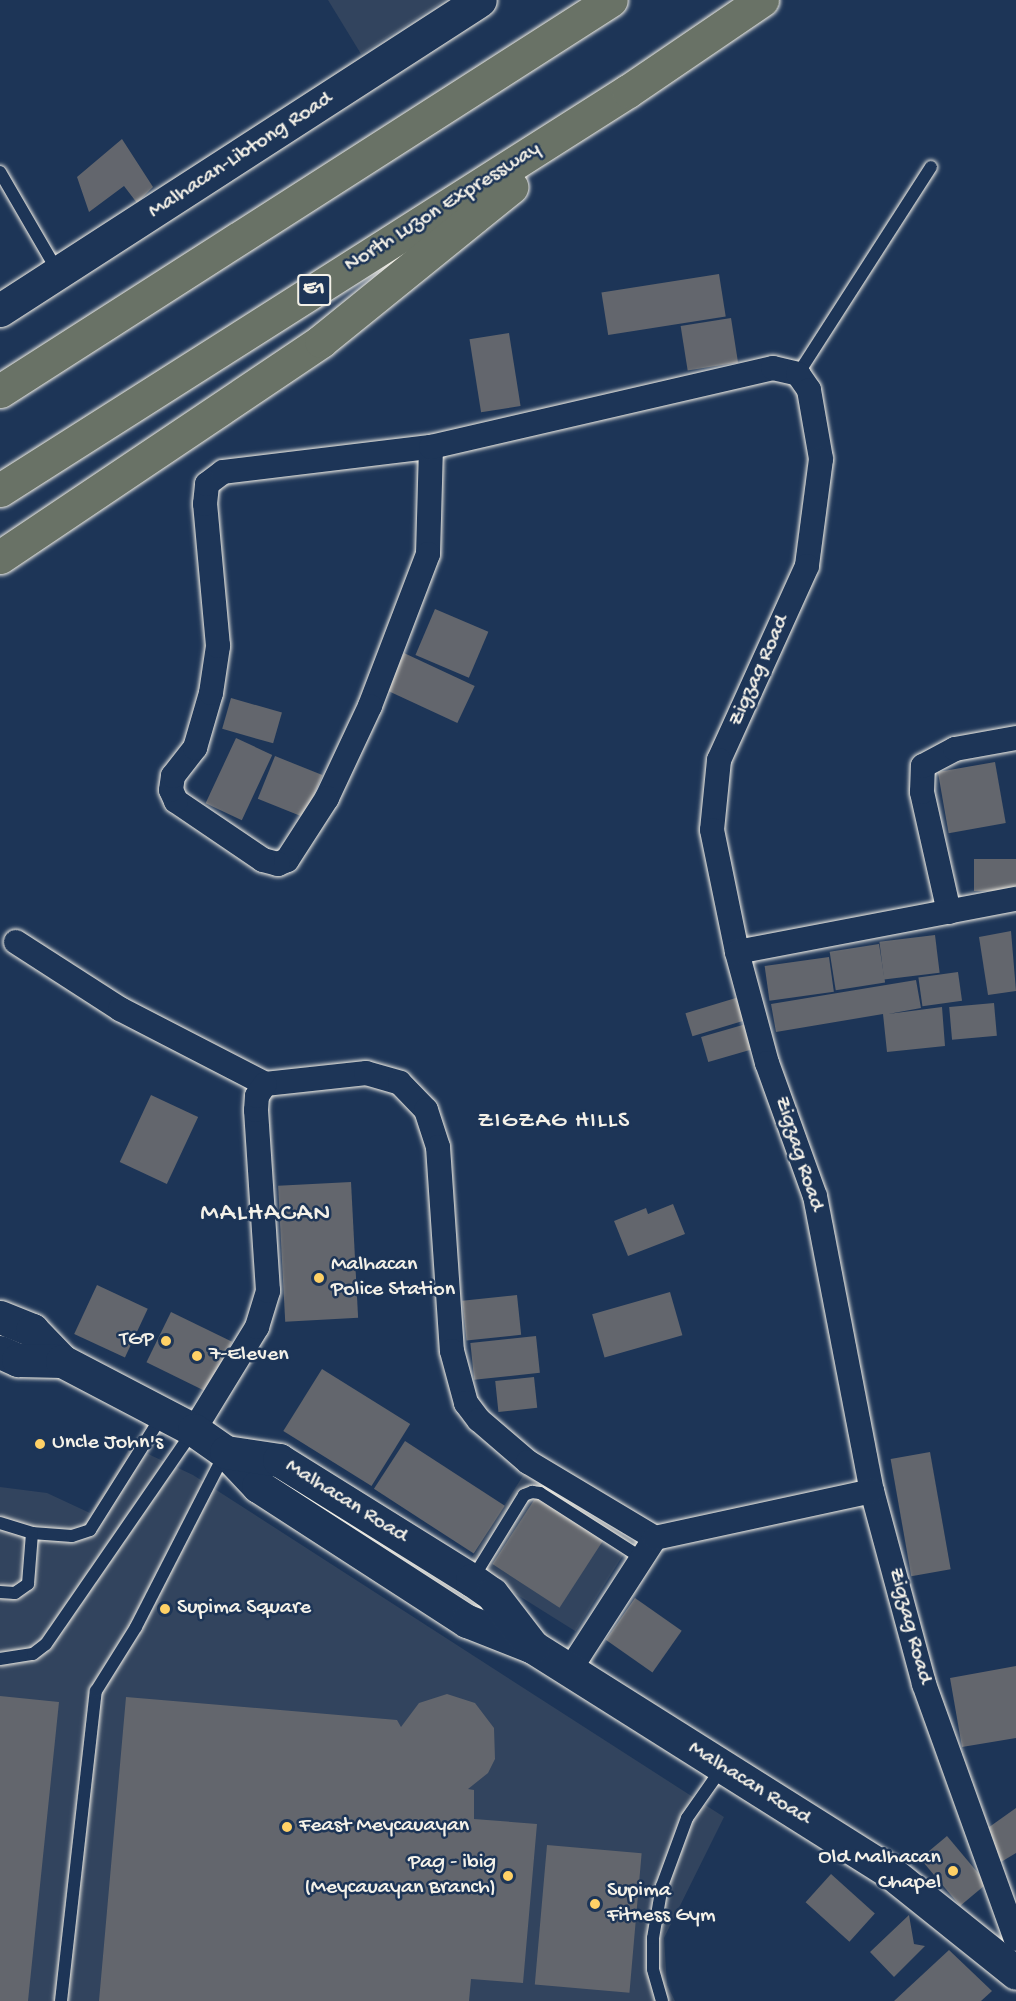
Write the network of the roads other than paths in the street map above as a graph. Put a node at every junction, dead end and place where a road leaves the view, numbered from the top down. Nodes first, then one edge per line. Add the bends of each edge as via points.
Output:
1 (480, 0) edge
2 (611, 0) edge
3 (762, 0) edge
4 (628, 91) junction
5 (931, 167) dead end
6 (0, 172) edge
7 (58, 273) junction
8 (0, 310) edge
9 (798, 374) junction
10 (0, 391) edge
11 (431, 447) junction
12 (0, 489) edge
13 (0, 557) edge
14 (1016, 738) edge
15 (1016, 899) edge
16 (949, 912) junction
17 (16, 942) dead end
18 (737, 952) junction
19 (265, 1084) junction
20 (0, 1317) edge
21 (0, 1352) edge
22 (62, 1361) junction
23 (164, 1412) junction
24 (194, 1430) junction
25 (226, 1452) junction
26 (873, 1491) junction
27 (0, 1523) edge
28 (32, 1533) junction
29 (655, 1538) junction
30 (640, 1557) junction
31 (472, 1580) junction
32 (0, 1592) edge
33 (533, 1647) junction
34 (0, 1659) edge
35 (569, 1671) junction
36 (723, 1767) junction
37 (1014, 1928) edge
38 (1016, 1973) edge
39 (61, 2001) edge
40 (662, 2001) edge

1 - 7 main road, Malhacan-Libtong Road via 449,15
2 - 10 highway
3 - 4 highway, North Luzon Expressway / E1
4 - 12 highway, North Luzon Expressway / E1
4 - 13 highway via 321,341
5 - 9 lane
6 - 7 lane
7 - 8 main road, Malhacan-Libtong Road
9 - 11 street via 773,368
9 - 18 street, Zigzag Road via 809,390 821,459 807,566 720,760 712,830
11 - 11 street via 428,554 370,706 327,798 287,860 278,864 263,860 176,801 171,790 173,776 195,748 211,693 218,646 205,504 207,484 223,472
14 - 16 street via 955,749 922,766 922,792
15 - 16 street
16 - 18 street
17 - 19 street via 120,1009
18 - 26 street, Zigzag Road via 767,1063 815,1196
19 - 24 street via 256,1096 256,1110 268,1291 257,1327
19 - 29 street via 366,1073 400,1083 426,1110 442,1171 452,1351 466,1403 528,1462
20 - 22 main road, Malhacan Road via 32,1330
21 - 22 main road, Malhacan Road via 18,1360
22 - 23 main road, Malhacan Road
23 - 24 main road, Malhacan Road
23 - 28 lane via 90,1530 72,1536
24 - 25 main road, Malhacan Road
24 - 34 lane via 46,1644 33,1654
25 - 31 main road, Malhacan Road via 279,1460
25 - 33 main road, Malhacan Road via 258,1486 467,1621
25 - 39 lane via 136,1627 96,1691
26 - 29 street
26 - 37 street, Zigzag Road via 924,1684
27 - 28 lane
28 - 32 lane via 28,1584 15,1593
29 - 30 street
30 - 31 lane via 540,1493 532,1492 524,1495
30 - 35 street
31 - 33 main road, Malhacan Road via 492,1594
33 - 35 main road, Malhacan Road
35 - 36 main road, Malhacan Road
36 - 38 main road, Malhacan Road via 890,1872
36 - 40 lane via 687,1818 662,1886 653,1938 653,1969

